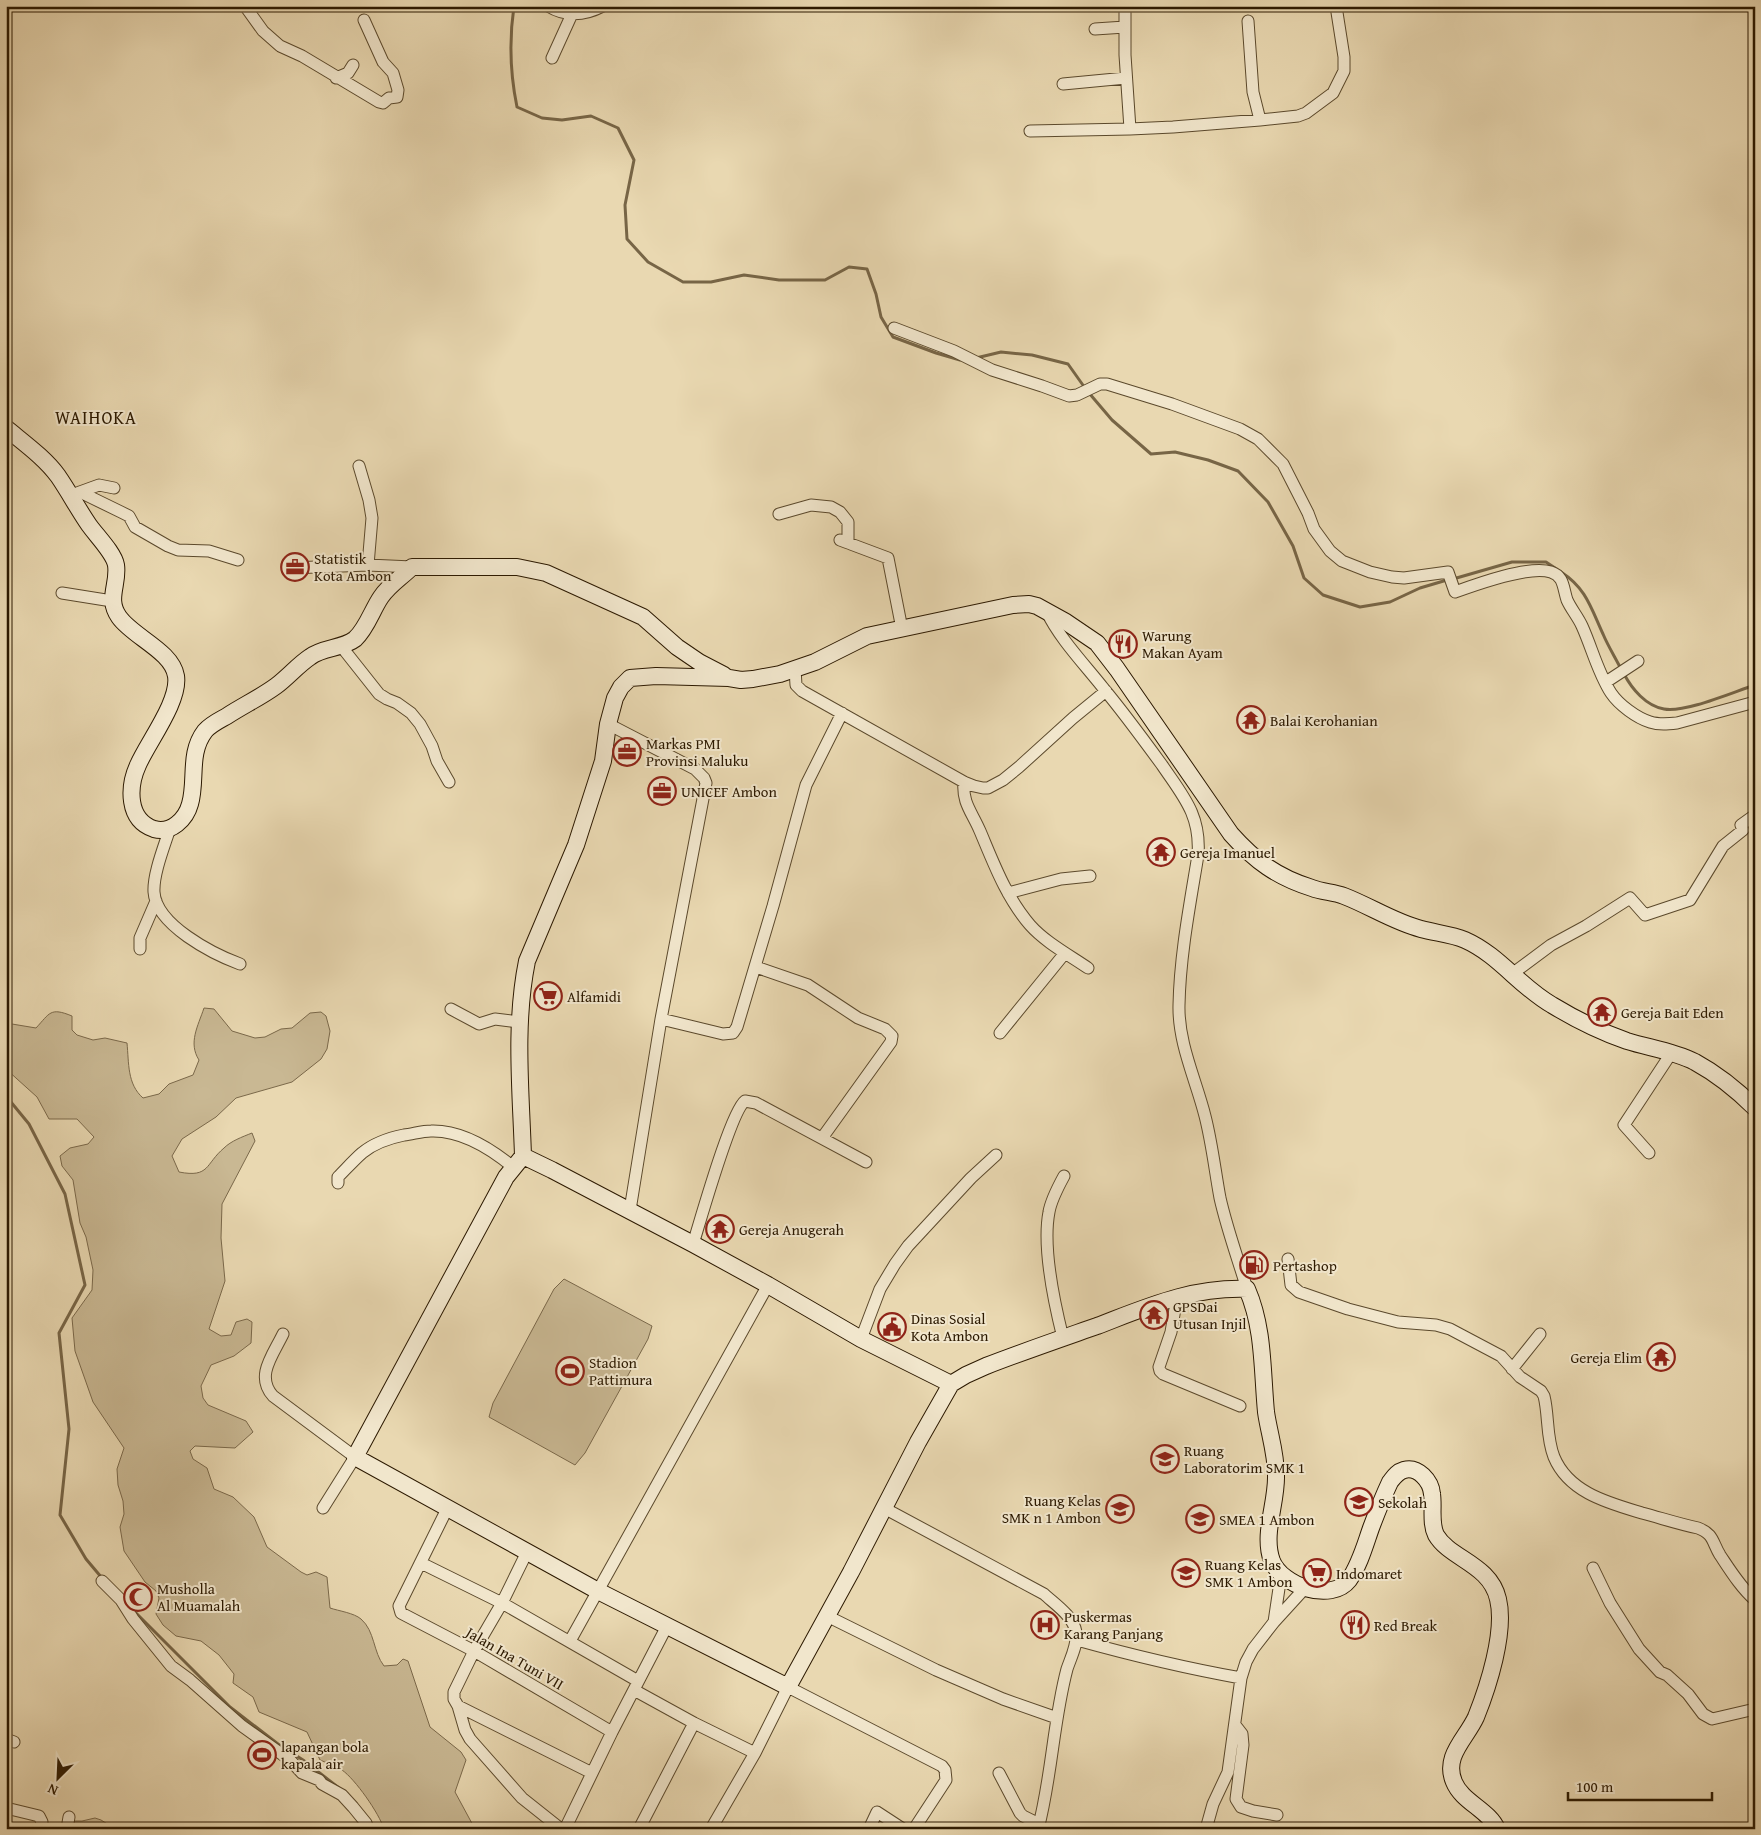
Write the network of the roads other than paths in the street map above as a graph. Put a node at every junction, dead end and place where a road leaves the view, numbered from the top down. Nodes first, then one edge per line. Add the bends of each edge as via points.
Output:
1 (245, 6) edge
2 (548, 6) edge
3 (603, 6) edge
4 (1125, 6) edge
5 (1336, 6) edge
6 (572, 14) junction
7 (364, 20) dead end
8 (1248, 21) dead end
9 (1125, 27) junction
10 (1096, 29) dead end
11 (552, 58) dead end
12 (353, 65) dead end
13 (336, 78) junction
14 (1126, 78) junction
15 (1063, 84) dead end
16 (1260, 120) junction
17 (1130, 129) junction
18 (1030, 131) dead end
19 (894, 328) dead end
20 (6, 428) edge
21 (359, 466) dead end
22 (114, 488) dead end
23 (75, 494) junction
24 (779, 514) dead end
25 (238, 560) dead end
26 (368, 565) junction
27 (412, 566) junction
28 (291, 568) dead end
29 (62, 594) dead end
30 (112, 601) junction
31 (1046, 611) junction
32 (902, 629) junction
33 (341, 646) junction
34 (677, 647) junction
35 (1629, 667) dead end
36 (795, 669) junction
37 (663, 677) junction
38 (730, 678) junction
39 (1606, 682) junction
40 (1106, 691) junction
41 (1755, 702) edge
42 (842, 714) junction
43 (608, 724) junction
44 (449, 782) dead end
45 (964, 782) junction
46 (1755, 815) edge
47 (170, 828) junction
48 (1090, 876) dead end
49 (1008, 892) junction
50 (156, 901) junction
51 (140, 949) dead end
52 (1065, 953) junction
53 (240, 964) dead end
54 (756, 967) junction
55 (1088, 968) dead end
56 (1512, 974) junction
57 (451, 1009) dead end
58 (661, 1019) junction
59 (519, 1022) junction
60 (1000, 1033) dead end
61 (1672, 1052) junction
62 (1755, 1108) edge
63 (822, 1138) junction
64 (1648, 1153) dead end
65 (996, 1155) dead end
66 (518, 1162) junction
67 (866, 1162) dead end
68 (1064, 1176) dead end
69 (338, 1182) dead end
70 (630, 1210) junction
71 (693, 1244) junction
72 (1288, 1259) dead end
73 (768, 1285) junction
74 (1247, 1289) junction
75 (1177, 1297) junction
76 (283, 1334) dead end
77 (1540, 1334) dead end
78 (1063, 1338) junction
79 (861, 1339) junction
80 (1512, 1369) junction
81 (952, 1384) junction
82 (1240, 1406) dead end
83 (355, 1457) junction
84 (448, 1507) junction
85 (323, 1508) dead end
86 (884, 1508) junction
87 (527, 1552) junction
88 (421, 1563) junction
89 (1593, 1568) dead end
90 (1281, 1575) junction
91 (102, 1582) dead end
92 (1305, 1588) junction
93 (598, 1591) junction
94 (1755, 1600) edge
95 (502, 1603) junction
96 (827, 1616) junction
97 (1274, 1622) junction
98 (667, 1626) junction
99 (1077, 1640) junction
100 (570, 1642) junction
101 (474, 1652) junction
102 (1241, 1678) junction
103 (636, 1685) junction
104 (788, 1687) junction
105 (458, 1706) junction
106 (1755, 1709) edge
107 (1056, 1718) junction
108 (694, 1723) junction
109 (1235, 1725) junction
110 (612, 1732) junction
111 (754, 1752) junction
112 (592, 1772) junction
113 (999, 1773) dead end
114 (6, 1808) edge
115 (1277, 1815) dead end
116 (1039, 1826) edge
117 (41, 1829) edge
118 (368, 1829) edge
119 (561, 1829) edge
120 (565, 1829) edge
121 (639, 1829) edge
122 (711, 1829) edge
123 (869, 1829) edge
124 (903, 1829) edge
125 (914, 1829) edge
126 (1206, 1829) edge
127 (1497, 1829) edge

1 - 13 street via 263,31 280,46
2 - 6 street
3 - 6 street
4 - 9 street
5 - 16 street via 1345,63 1337,87 1306,113
6 - 11 street
7 - 13 street via 383,62 393,73 398,90 396,97 379,102
8 - 16 street via 1252,86
9 - 10 street
9 - 14 street
12 - 13 street via 348,73
14 - 15 street
14 - 17 street
16 - 17 street
17 - 18 street
19 - 39 street via 992,370 1069,396 1102,383 1240,429 1258,439 1282,464 1317,534 1330,551 1342,561 1370,572 1392,577 1449,572 1454,591 1524,572 1544,570 1558,575
20 - 23 street
21 - 26 street via 372,518
22 - 23 street via 99,485
23 - 25 street via 129,516 135,528 168,546 187,551 209,551
23 - 30 street via 88,524 116,565
24 - 32 street via 811,505 831,507 840,512 848,522 844,542 888,558
26 - 27 street
26 - 28 street
27 - 33 street via 382,596 356,637
27 - 34 street via 517,567 546,573 643,617
29 - 30 street
30 - 47 street via 124,624 174,667 177,683 172,700 138,764 131,791 133,810 144,823 162,830
31 - 32 street via 1029,604 1013,605
31 - 40 street
31 - 56 street via 1097,643 1231,834 1248,853 1287,879 1343,896 1420,929 1462,939 1492,955
32 - 36 street via 867,636
33 - 44 street via 379,694 411,713 420,724
33 - 47 street via 309,657 250,704 207,729 195,759 191,801 183,818
34 - 37 street via 675,663
34 - 38 street
35 - 39 street
36 - 38 street via 753,679
36 - 42 street via 798,688
37 - 38 street
37 - 43 street via 630,678 615,698
39 - 41 street via 1620,704 1650,722 1664,724
40 - 45 street via 1003,780 988,788
40 - 74 street via 1180,791 1198,826 1198,855 1184,952 1180,1022 1205,1117 1230,1239
42 - 45 street
42 - 54 street via 806,785
43 - 58 street via 695,769 706,783
43 - 59 street via 603,761 576,844 526,961
45 - 49 street via 963,797
46 - 56 street via 1741,825 1742,830 1723,846 1690,900 1645,915 1630,898 1551,945
47 - 50 street via 154,882
48 - 49 street via 1061,879
49 - 52 street via 1031,926
50 - 51 street via 140,938
50 - 53 street via 167,919 198,945
52 - 55 street
52 - 60 street
54 - 58 street via 737,1028 732,1032 723,1034
54 - 63 street via 808,985 858,1018 886,1029 892,1036 891,1042
56 - 61 street via 1531,992 1585,1023 1625,1040
57 - 59 street via 479,1024 495,1019
58 - 70 street
59 - 66 street
61 - 62 street via 1711,1071
61 - 64 street via 1624,1126
63 - 67 street
63 - 71 street via 756,1103 742,1103
65 - 79 street via 903,1252 880,1289
66 - 69 street via 464,1137 428,1130 375,1144 338,1177
66 - 70 street
66 - 83 street via 454,1270
68 - 78 street via 1049,1210 1047,1227
70 - 71 street
71 - 73 street
72 - 80 street via 1291,1285 1299,1292 1398,1322 1450,1329 1501,1356
73 - 79 street
73 - 93 street
74 - 75 street via 1216,1289
74 - 90 street via 1259,1327 1266,1413 1276,1475 1269,1537 1272,1562
75 - 78 street
75 - 82 street via 1160,1371
76 - 83 street via 266,1369 266,1387 273,1396
77 - 80 street
78 - 81 street via 986,1366
79 - 81 street
80 - 94 street via 1544,1396 1553,1455 1574,1483 1586,1493 1609,1503 1709,1533 1719,1554
81 - 86 street
83 - 84 street
83 - 85 street
84 - 87 street
84 - 88 street
86 - 96 street
86 - 99 street via 1044,1594 1069,1618
87 - 93 street
87 - 95 street
88 - 95 street
88 - 101 street, Jalan Ina Tuni VII via 399,1606 401,1613
89 - 106 street via 1610,1603 1639,1649 1660,1672 1688,1694 1703,1714 1712,1719
90 - 92 street
90 - 97 street
91 - 118 street via 121,1600 171,1666 302,1773 342,1795 362,1817
92 - 97 street
92 - 127 street via 1327,1590 1348,1582 1390,1482 1404,1470 1413,1469 1422,1475 1432,1491 1436,1535 1489,1580 1498,1599 1497,1649 1486,1690 1474,1720 1456,1748 1451,1770 1462,1795
93 - 98 street
93 - 100 street
95 - 100 street
95 - 101 street
96 - 104 street
96 - 107 street via 936,1670
97 - 102 street via 1253,1649
98 - 103 street
98 - 104 street
99 - 102 street
99 - 107 street
100 - 103 street
101 - 105 street via 454,1692
101 - 110 street, Jalan Ina Tuni VII
102 - 109 street
103 - 108 street
103 - 110 street
104 - 111 street
104 - 125 street via 942,1766 946,1780
105 - 112 street
105 - 119 street via 470,1740 522,1798
107 - 116 street
108 - 111 street
108 - 121 street
109 - 115 street via 1242,1734 1243,1745 1236,1799 1240,1807
109 - 126 street via 1228,1772
110 - 112 street
111 - 122 street
112 - 120 street
113 - 116 street via 1020,1813
114 - 117 street via 39,1816
123 - 124 street via 877,1812

